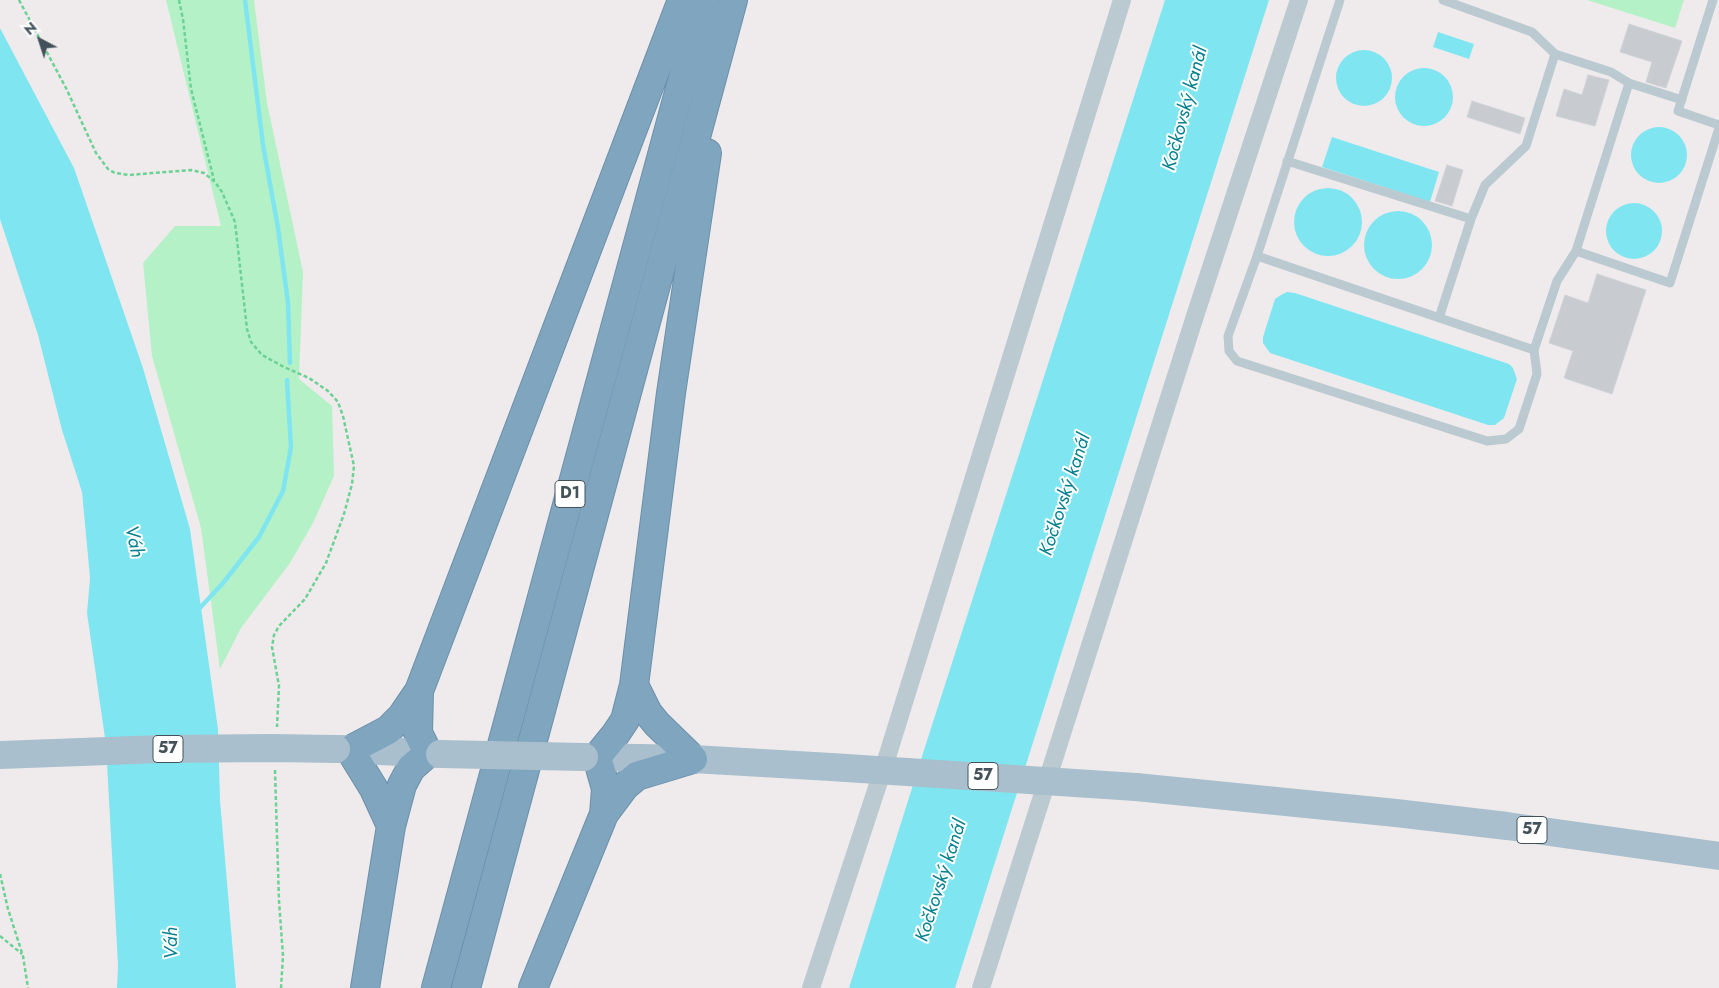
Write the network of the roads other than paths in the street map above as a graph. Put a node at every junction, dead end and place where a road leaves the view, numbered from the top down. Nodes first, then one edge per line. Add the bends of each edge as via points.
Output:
1 (682, 0) edge
2 (704, 0) edge
3 (1122, 0) edge
4 (1299, 0) edge
5 (1340, 0) edge
6 (1443, 0) edge
7 (1713, 0) edge
8 (730, 9) edge
9 (1555, 54) junction
10 (1629, 83) junction
11 (1682, 100) junction
12 (1719, 126) edge
13 (1288, 160) junction
14 (1471, 219) junction
15 (1576, 251) junction
16 (1257, 256) junction
17 (1439, 318) junction
18 (1534, 350) junction
19 (634, 685) junction
20 (419, 690) junction
21 (343, 749) junction
22 (434, 753) junction
23 (0, 755) edge
24 (590, 757) junction
25 (693, 759) junction
26 (604, 814) junction
27 (391, 826) junction
28 (1719, 856) edge
29 (365, 988) edge
30 (436, 988) edge
31 (466, 988) edge
32 (532, 988) edge
33 (811, 988) edge
34 (981, 988) edge

1 - 20 highway
2 - 30 highway, D1
3 - 33 street via 888,754
4 - 34 street
5 - 13 lane
6 - 9 lane via 1532,32
7 - 11 lane
8 - 19 highway via 670,402
8 - 31 highway, D1
9 - 10 lane via 1611,72
9 - 14 lane via 1526,146 1485,185
10 - 11 lane
10 - 15 lane
11 - 12 lane via 1678,111
12 - 15 lane via 1670,283
13 - 14 lane
13 - 16 lane
14 - 17 lane
15 - 18 lane via 1557,281
16 - 17 lane
16 - 18 lane via 1228,336 1229,351 1237,361 1487,441 1506,439 1519,429 1537,374
17 - 18 lane
19 - 24 highway via 625,720 616,736
19 - 25 highway via 648,713
20 - 21 highway via 388,730
20 - 22 highway via 418,733
21 - 22 main road, 57
21 - 23 main road, 57, bridge via 162,749
21 - 27 highway via 374,789
22 - 24 main road, 57, bridge
22 - 27 highway via 411,768 402,785
24 - 25 main road, 57
24 - 26 highway via 606,789
25 - 26 highway via 637,776 625,786
25 - 28 main road, 57, bridge via 1136,787 1396,813
26 - 32 highway
27 - 29 highway

